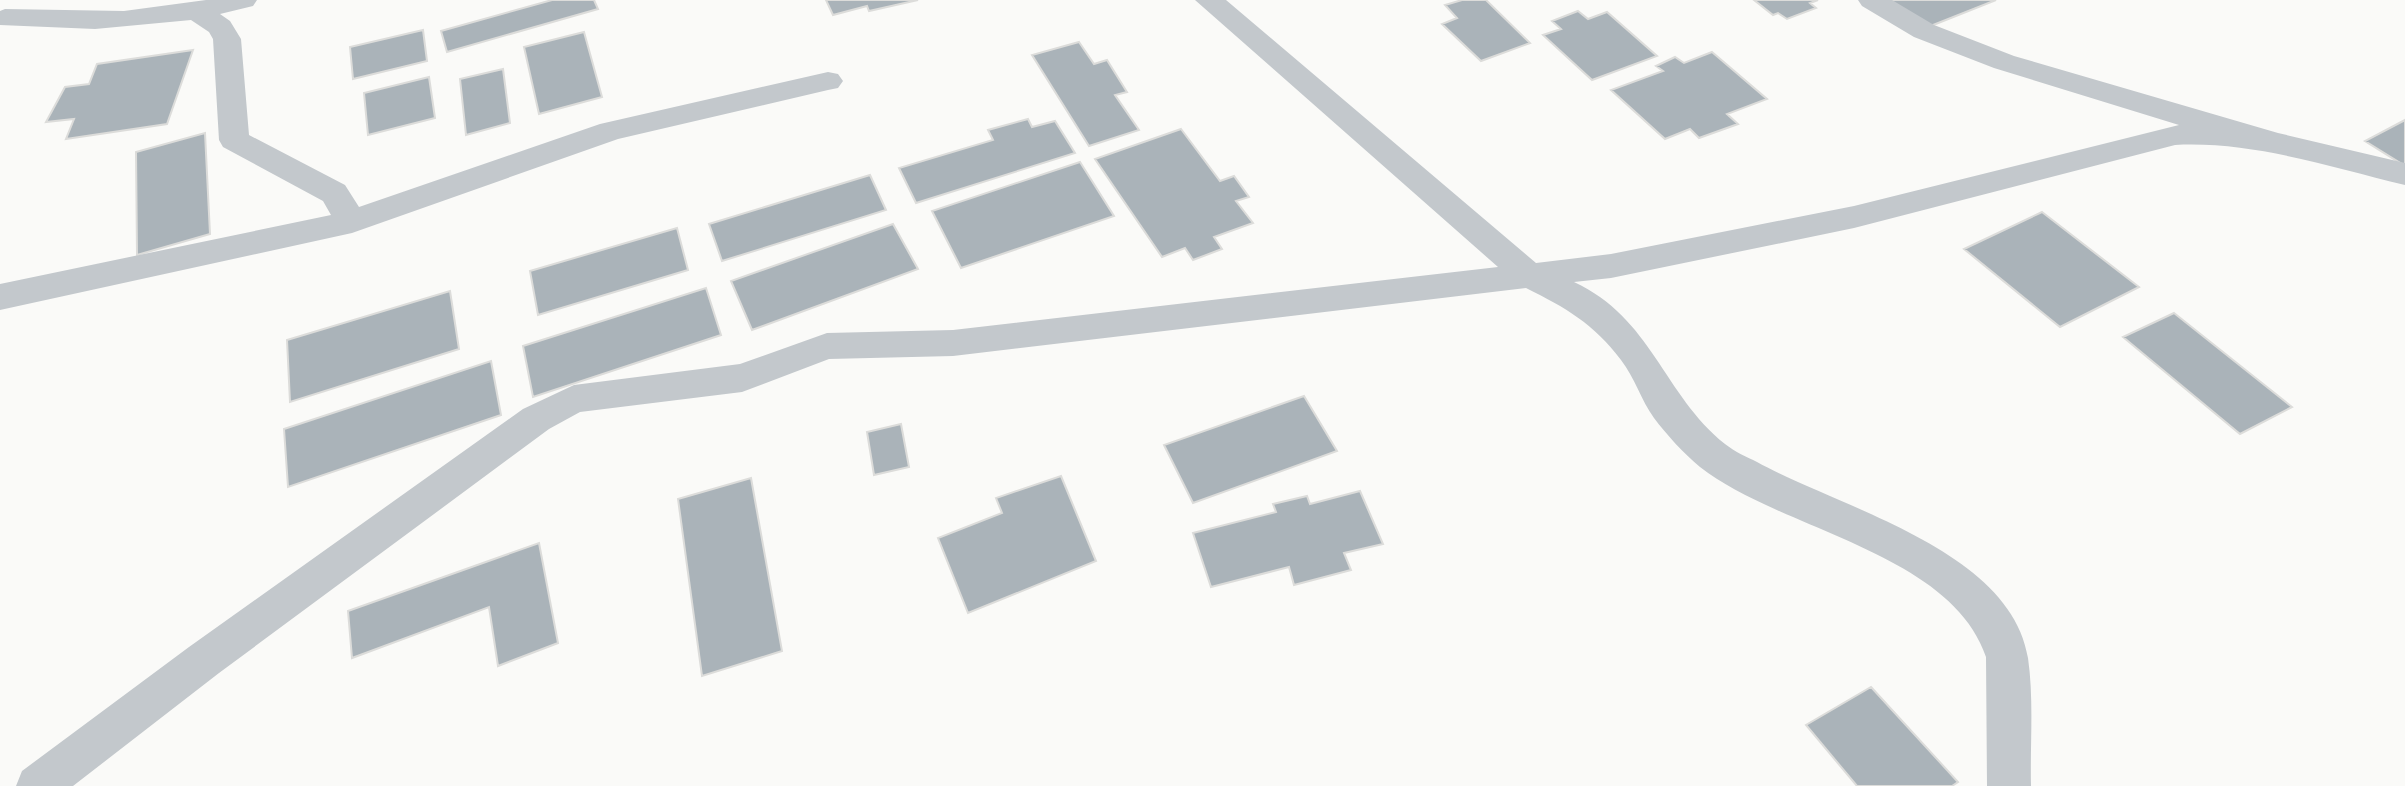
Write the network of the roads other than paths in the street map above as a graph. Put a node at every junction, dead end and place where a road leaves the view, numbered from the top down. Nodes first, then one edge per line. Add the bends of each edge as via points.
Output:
1 (243, 0) edge
2 (1209, 0) edge
3 (1872, 0) edge
4 (198, 12) junction
5 (5, 14) edge
6 (828, 81) dead end
7 (2275, 143) junction
8 (2405, 174) edge
9 (352, 222) junction
10 (1530, 276) junction
11 (0, 297) edge
12 (38, 786) edge
13 (2009, 786) edge

1 - 4 street
2 - 10 street
3 - 7 street via 1924,31 1989,57
4 - 5 street via 77,22
4 - 9 street via 220,27 227,39 234,140 334,193
6 - 9 street via 611,131
7 - 8 street
7 - 10 street via 2210,133 2175,135 1854,217 1611,266
9 - 11 street
10 - 12 street via 953,343 827,346 742,378 574,399 486,455
10 - 13 street via 1604,317 1635,352 1667,408 1713,456 1773,490 1918,556 1976,600 1997,628 2007,657

